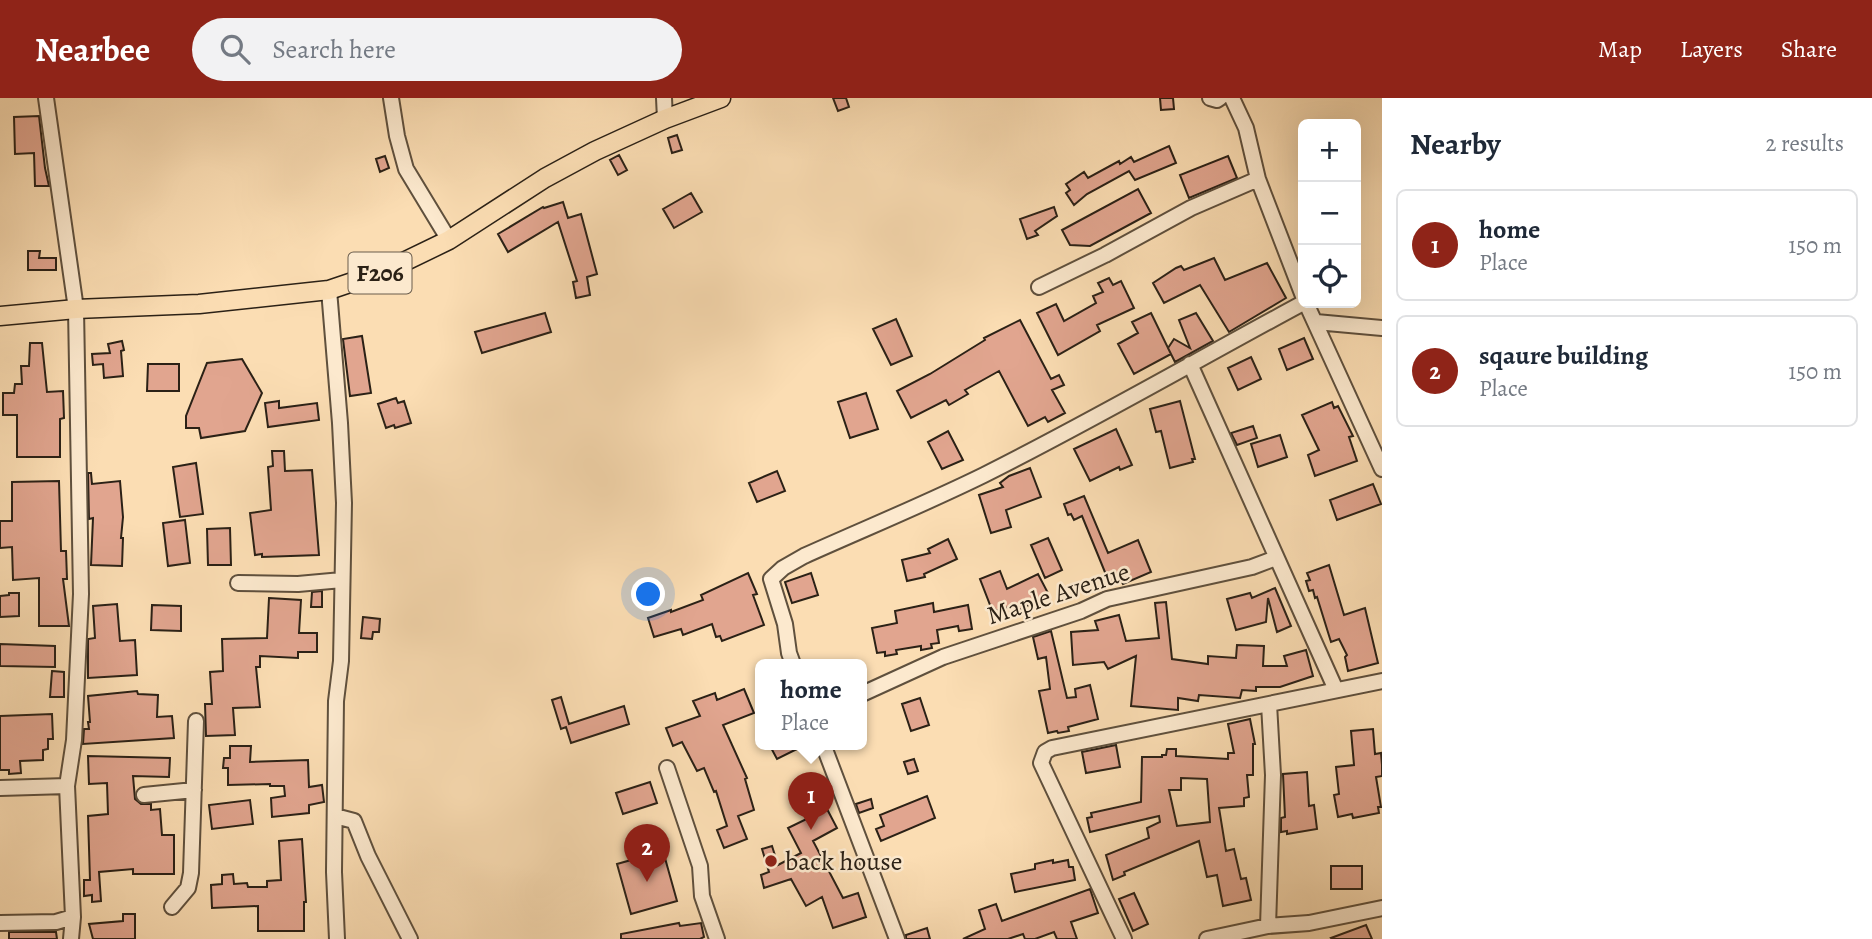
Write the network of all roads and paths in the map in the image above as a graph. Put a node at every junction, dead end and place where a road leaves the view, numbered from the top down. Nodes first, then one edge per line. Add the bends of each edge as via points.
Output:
1 (46, 98) edge
2 (391, 98) edge
3 (664, 98) edge
4 (721, 98) edge
5 (1210, 98) edge
6 (1220, 98) edge
7 (1232, 98) edge
8 (665, 119) junction
9 (1258, 179) junction
10 (449, 240) junction
11 (1298, 283) edge
12 (1039, 287) dead end
13 (329, 290) junction
14 (1298, 307) edge
15 (1308, 308) edge
16 (76, 309) junction
17 (0, 316) edge
18 (1316, 322) junction
19 (1382, 328) edge
20 (1190, 364) junction
21 (1382, 469) edge
22 (1276, 558) junction
23 (342, 580) junction
24 (237, 583) dead end
25 (791, 659) edge
26 (1382, 681) edge
27 (1336, 690) junction
28 (867, 692) edge
29 (1269, 704) junction
30 (196, 721) dead end
31 (825, 750) edge
32 (667, 768) dead end
33 (67, 786) junction
34 (0, 788) edge
35 (194, 790) junction
36 (144, 795) dead end
37 (335, 816) junction
38 (172, 907) dead end
39 (1382, 908) edge
40 (73, 917) junction
41 (0, 923) edge
42 (1309, 923) junction
43 (1268, 926) junction
44 (71, 939) edge
45 (337, 939) edge
46 (410, 939) edge
47 (717, 939) edge
48 (897, 939) edge
49 (1124, 939) edge
50 (1207, 939) edge
51 (1313, 939) edge

1 - 16 street
2 - 10 street via 406,169
3 - 8 street
4 - 8 main road, F206
5 - 6 street
7 - 9 street
8 - 10 main road, F206 via 545,178
9 - 11 street
9 - 12 street via 1191,208
10 - 13 main road, F206 via 385,271
13 - 16 main road, F206 via 198,304
13 - 23 street via 344,503
14 - 20 street
15 - 18 street
16 - 17 main road, F206
16 - 33 street via 80,594 74,740
18 - 19 street
18 - 21 street
20 - 22 street
20 - 25 street via 983,475 776,573 771,579
22 - 27 street
22 - 28 street, Maple Avenue via 1107,599 943,657
23 - 24 street
23 - 37 street
26 - 27 street
27 - 29 street
29 - 43 street via 1273,775
29 - 49 street via 1045,752 1041,763
30 - 35 street
31 - 48 street
32 - 47 street via 700,866 702,896
33 - 34 street
33 - 40 street
35 - 36 street
35 - 38 street via 191,873 188,888
37 - 45 street
37 - 46 street via 354,821
39 - 42 street
40 - 41 street via 55,922
40 - 44 street
42 - 43 street
42 - 51 street
43 - 50 street

